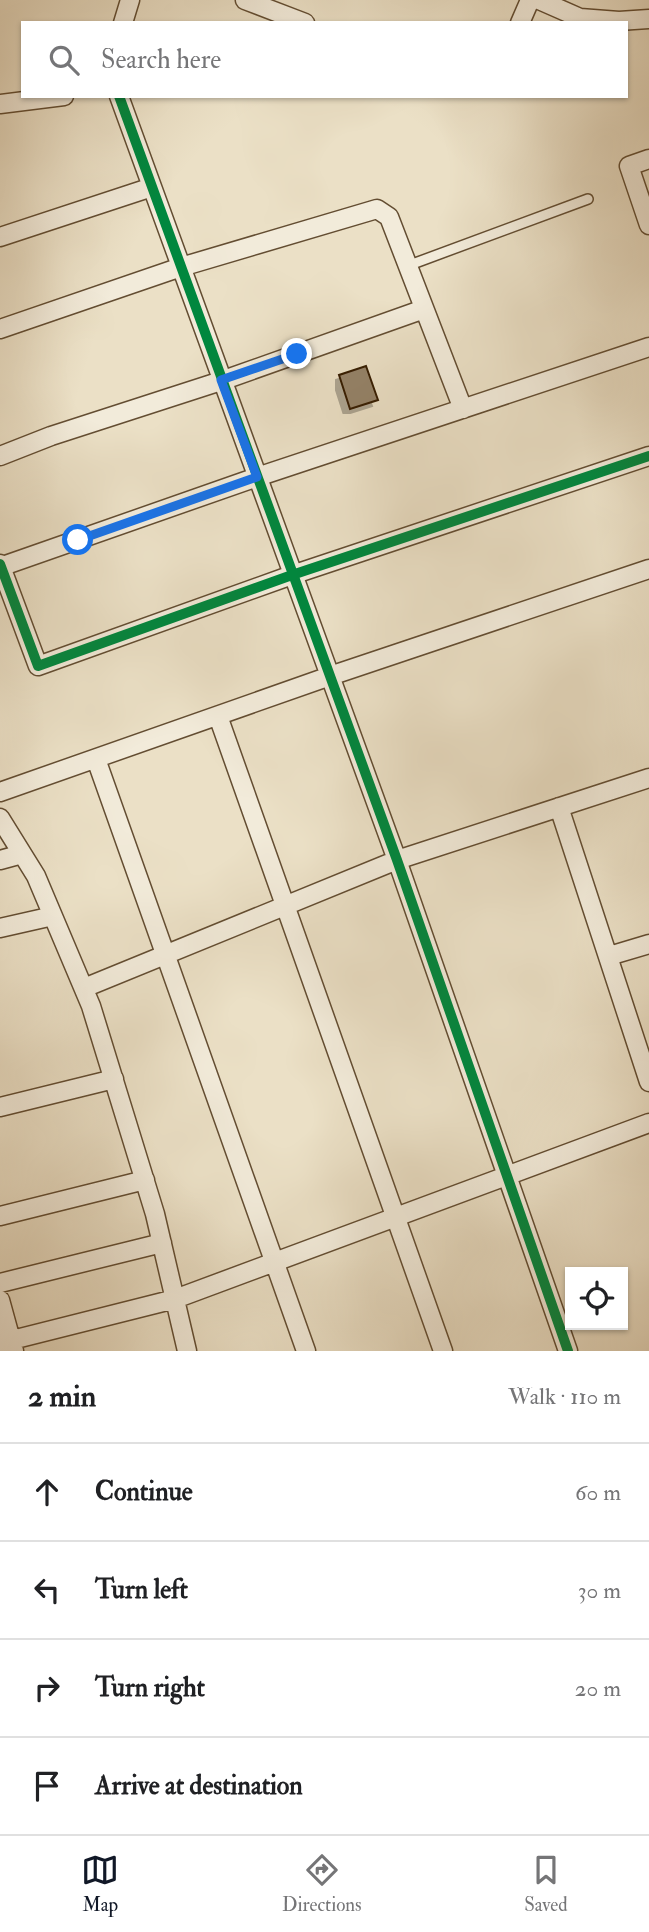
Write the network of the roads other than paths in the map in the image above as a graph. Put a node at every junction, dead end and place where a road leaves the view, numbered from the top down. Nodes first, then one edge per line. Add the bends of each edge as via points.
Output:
1 (130, 0) edge
2 (245, 0) edge
3 (530, 0) edge
4 (539, 0) edge
5 (578, 0) edge
6 (580, 19) junction
7 (649, 19) edge
8 (124, 21) edge
9 (300, 21) edge
10 (521, 21) edge
11 (48, 98) edge
12 (120, 98) edge
13 (0, 104) edge
14 (649, 159) edge
15 (152, 187) junction
16 (588, 199) dead end
17 (649, 225) edge
18 (0, 237) edge
19 (407, 266) junction
20 (181, 267) junction
21 (424, 309) junction
22 (0, 329) edge
23 (649, 347) edge
24 (221, 380) junction
25 (463, 409) junction
26 (0, 456) edge
27 (649, 456) edge
28 (257, 477) junction
29 (0, 566) edge
30 (649, 569) edge
31 (292, 575) junction
32 (330, 676) junction
33 (218, 716) junction
34 (96, 759) junction
35 (649, 778) edge
36 (0, 792) edge
37 (559, 807) junction
38 (0, 818) edge
39 (22, 854) junction
40 (0, 860) edge
41 (397, 860) junction
42 (285, 906) junction
43 (53, 916) junction
44 (0, 928) edge
45 (649, 944) edge
46 (165, 954) junction
47 (609, 956) junction
48 (84, 988) junction
49 (114, 1079) junction
50 (649, 1082) edge
51 (0, 1107) edge
52 (649, 1123) edge
53 (508, 1177) junction
54 (145, 1180) junction
55 (0, 1216) edge
56 (396, 1219) junction
57 (162, 1243) junction
58 (276, 1264) junction
59 (0, 1283) edge
60 (175, 1299) junction
61 (0, 1300) edge
62 (8, 1345) edge
63 (187, 1351) edge
64 (306, 1351) edge
65 (443, 1351) edge
66 (568, 1351) edge

1 - 8 street
2 - 9 street
3 - 10 street
4 - 6 street
5 - 6 street
6 - 7 street
11 - 13 street
12 - 15 street
14 - 17 street via 629,166
15 - 18 street
15 - 20 street
16 - 19 lane
19 - 20 street via 389,217 377,209
19 - 21 street
20 - 22 street
20 - 24 street
21 - 24 street
21 - 25 street
23 - 25 street
24 - 26 street
24 - 28 street
25 - 28 street
27 - 31 street
28 - 29 street
28 - 31 street
29 - 31 street via 38,666
30 - 32 street
31 - 32 street
32 - 33 street
32 - 41 street
33 - 34 street
33 - 42 street
34 - 36 street
34 - 46 street
35 - 37 street
37 - 41 street
37 - 47 street
38 - 39 street
39 - 40 street
39 - 43 street
41 - 42 street
41 - 53 street
42 - 46 street
42 - 56 street
43 - 44 street
43 - 48 street
45 - 47 street
46 - 48 street
46 - 58 street
47 - 50 street
48 - 49 street
49 - 51 street
49 - 54 street
52 - 53 street
53 - 56 street
53 - 66 street
54 - 55 street
54 - 57 street
56 - 58 street
56 - 65 street
57 - 59 street
57 - 60 street
58 - 60 street
58 - 64 street
60 - 62 street
60 - 63 street
61 - 62 street

